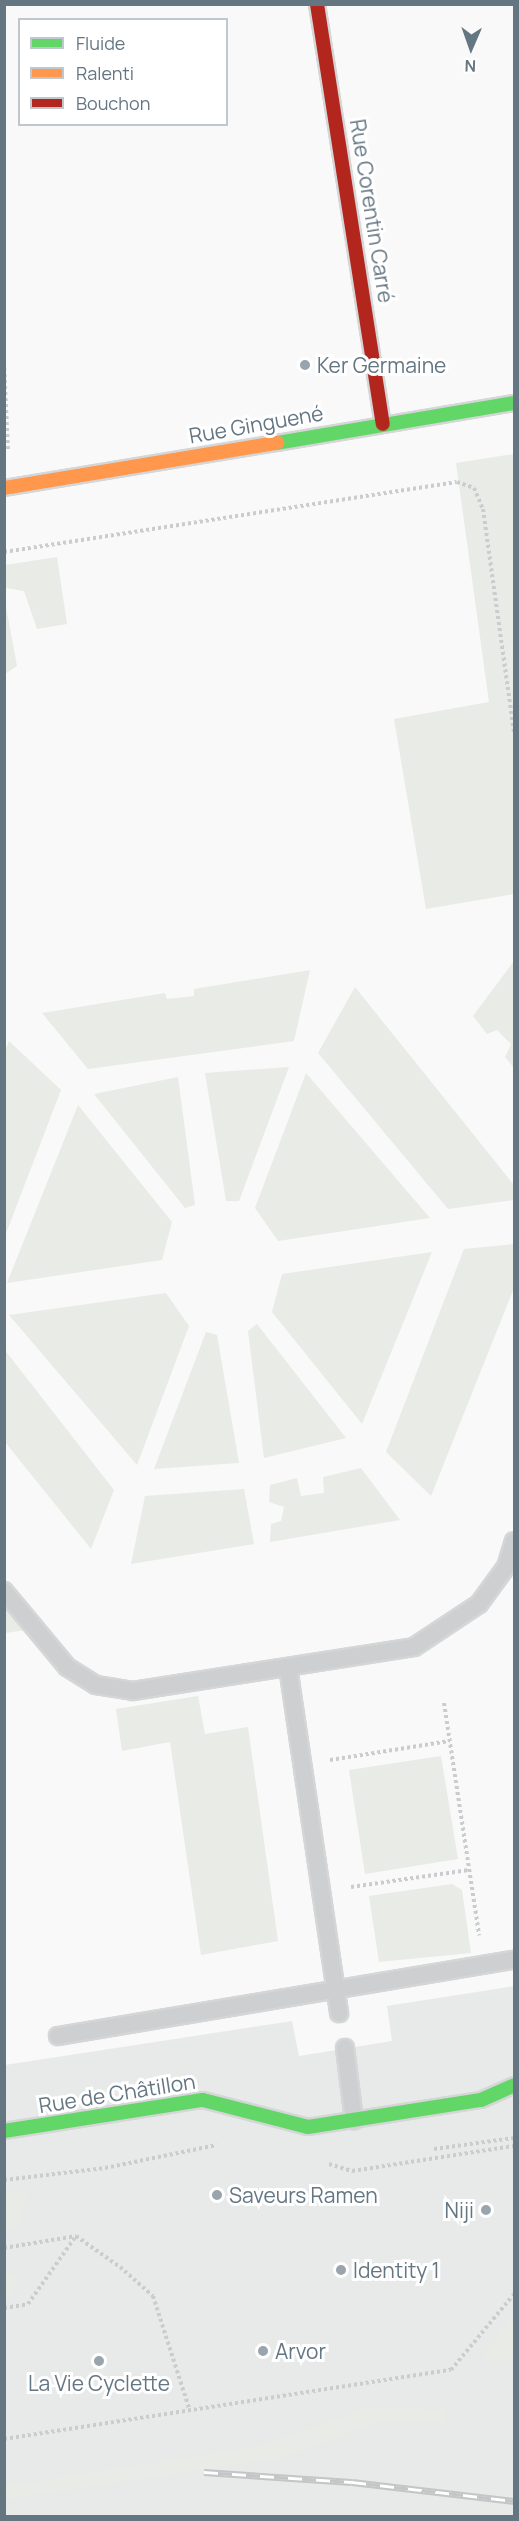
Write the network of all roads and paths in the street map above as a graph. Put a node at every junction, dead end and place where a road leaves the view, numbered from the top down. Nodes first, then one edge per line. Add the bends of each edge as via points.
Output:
1 (317, 4) edge
2 (4, 362) edge
3 (514, 403) edge
4 (383, 424) junction
5 (8, 487) edge
6 (4, 552) edge
7 (514, 732) edge
8 (514, 1541) edge
9 (4, 1591) edge
10 (288, 1667) junction
11 (444, 1704) dead end
12 (450, 1741) junction
13 (300, 1766) junction
14 (469, 1870) junction
15 (320, 1891) junction
16 (514, 1960) edge
17 (483, 1965) junction
18 (336, 1987) junction
19 (339, 2013) dead end
20 (58, 2036) dead end
21 (345, 2048) dead end
22 (514, 2085) edge
23 (354, 2120) junction
24 (4, 2131) edge
25 (221, 2144) dead end
26 (514, 2146) edge
27 (320, 2162) dead end
28 (4, 2180) edge
29 (76, 2236) junction
30 (4, 2248) edge
31 (514, 2294) edge
32 (4, 2308) edge
33 (189, 2409) junction
34 (4, 2439) edge

1 - 4 street, Rue Corentin Carré
2 - 5 path
3 - 4 street, Rue Ginguené
4 - 5 street, Rue Ginguené
6 - 7 path via 457,482 474,488 483,509
8 - 10 lane via 506,1568 479,1604 450,1628 414,1647
9 - 10 lane via 67,1667 96,1685 133,1691
10 - 13 lane
11 - 12 path
12 - 13 path
12 - 14 path
13 - 15 lane
14 - 15 path
14 - 17 path
15 - 18 lane
16 - 17 lane
17 - 18 lane
18 - 19 lane
18 - 20 lane
21 - 23 lane
22 - 23 street, Rue de Châtillon via 481,2100
23 - 24 street, Rue de Châtillon via 308,2127 203,2100
25 - 28 path via 105,2168
26 - 27 path via 352,2171
29 - 30 path
29 - 32 path via 28,2304
29 - 33 path via 153,2296
31 - 33 path via 451,2370
33 - 34 path

